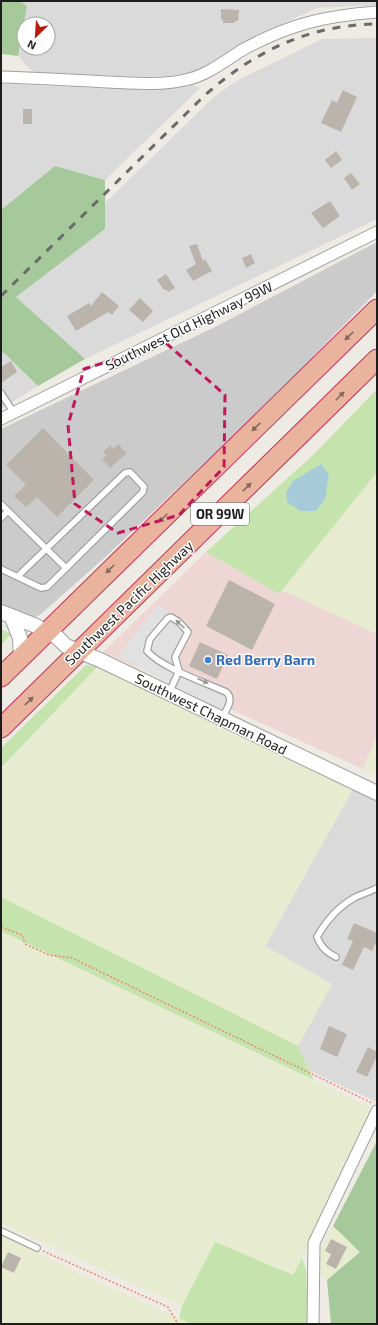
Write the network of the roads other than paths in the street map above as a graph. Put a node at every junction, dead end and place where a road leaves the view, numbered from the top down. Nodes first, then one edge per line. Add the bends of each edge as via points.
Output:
1 (377, 12) edge
2 (1, 77) edge
3 (377, 232) edge
4 (377, 309) edge
5 (377, 359) edge
6 (1, 393) edge
7 (14, 413) junction
8 (1, 419) edge
9 (1, 504) edge
10 (8, 511) junction
11 (1, 518) edge
12 (47, 548) junction
13 (66, 568) junction
14 (1, 569) edge
15 (18, 576) junction
16 (6, 615) edge
17 (47, 632) junction
18 (79, 651) junction
19 (21, 658) junction
20 (179, 670) junction
21 (1, 677) edge
22 (169, 693) junction
23 (222, 718) junction
24 (1, 728) edge
25 (377, 793) edge
26 (377, 888) edge
27 (336, 957) dead end
28 (377, 1111) edge
29 (1, 1231) edge
30 (37, 1248) road end
31 (313, 1324) edge

1 - 2 street via 338,15 276,33 189,80 151,83
3 - 7 street, Southwest Old Highway 99W
4 -> 17 highway, OR 99W
18 -> 5 highway, Southwest Pacific Highway / OR 99W
6 - 7 lane
7 - 8 street, Southwest Old Highway 99W
9 - 10 lane
10 - 11 lane
10 - 12 lane
12 - 13 lane
12 - 13 lane via 125,473 130,472 144,487 143,492
12 - 15 lane
13 - 15 lane via 47,587 41,588
14 - 15 lane
16 - 17 street, Southwest Chapman Road
16 - 19 street via 20,638
17 - 18 street, Southwest Chapman Road via 66,646
17 - 19 highway, OR 99W
18 - 22 street, Southwest Chapman Road
24 -> 18 highway, Southwest Pacific Highway / OR 99W
19 - 21 highway, OR 99W
20 -> 20 lane via 175,657 188,632 171,617 150,639 147,651 153,658
20 - 22 lane
20 -> 23 lane via 226,692 231,700
22 - 23 street, Southwest Chapman Road
23 - 25 street, Southwest Chapman Road
26 - 27 lane via 343,906 324,924 317,937 320,946
28 - 31 street via 314,1243
29 - 30 lane

